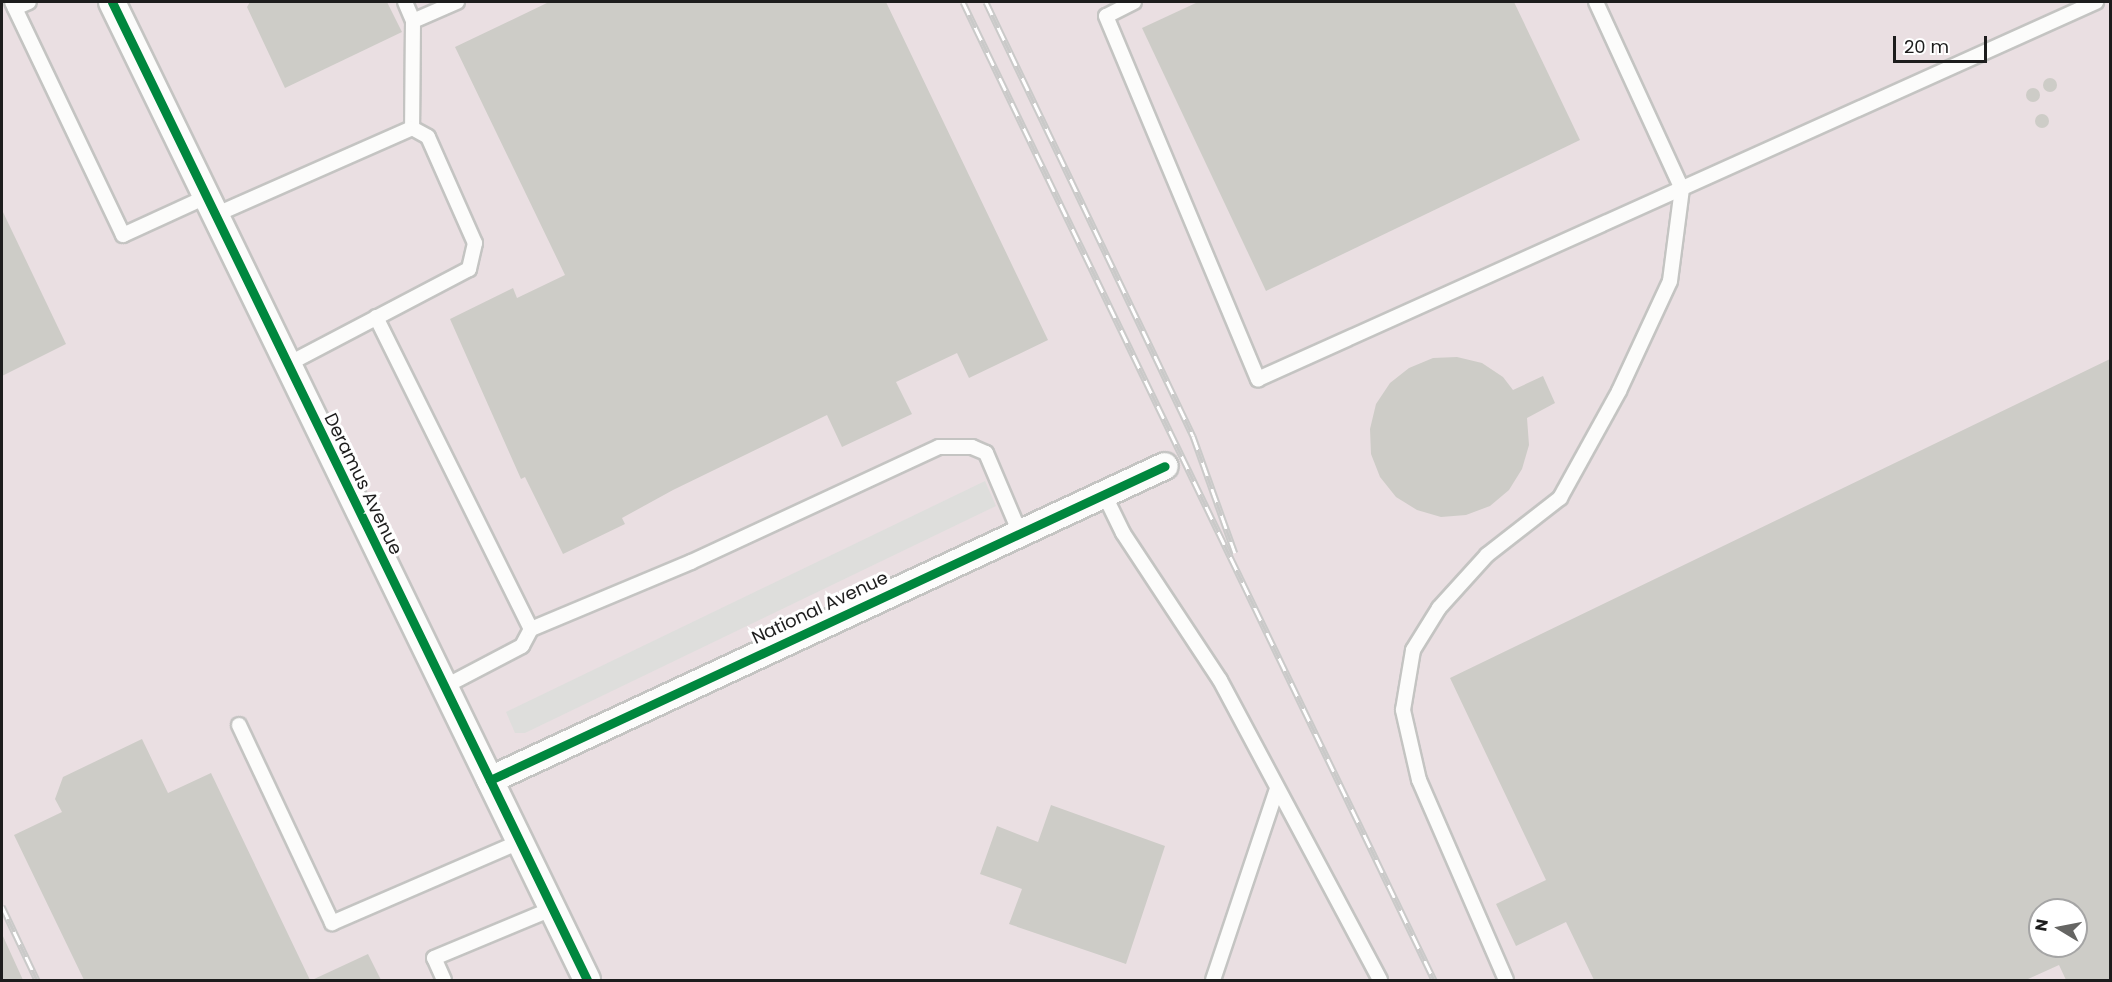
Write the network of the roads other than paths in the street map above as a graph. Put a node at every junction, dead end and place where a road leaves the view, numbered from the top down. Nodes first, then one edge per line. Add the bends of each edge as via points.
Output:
1 (29, 2) edge
2 (112, 2) edge
3 (405, 2) edge
4 (457, 2) edge
5 (1134, 2) edge
6 (1596, 2) edge
7 (2096, 2) edge
8 (13, 5) edge
9 (414, 21) junction
10 (412, 128) junction
11 (1682, 189) junction
12 (210, 206) junction
13 (376, 317) junction
14 (286, 364) junction
15 (1164, 466) dead end
16 (1104, 494) junction
17 (1020, 533) junction
18 (531, 629) junction
19 (444, 687) junction
20 (239, 725) dead end
21 (490, 780) junction
22 (1277, 789) junction
23 (519, 842) junction
24 (552, 909) junction
25 (444, 981) edge
26 (587, 981) edge
27 (1213, 981) edge
28 (1380, 981) edge
29 (1506, 981) edge

1 - 8 lane
2 - 12 street, Deramus Avenue
3 - 9 lane
4 - 9 lane
5 - 11 lane via 1106,16 1258,380
6 - 11 lane
7 - 11 lane
8 - 12 lane via 123,235
9 - 10 lane
10 - 12 lane
10 - 13 lane via 428,137 475,243 469,269
11 - 29 lane via 1670,281 1619,391 1560,498 1487,555 1439,608 1413,650 1403,710 1419,780
12 - 14 street, Deramus Avenue
13 - 14 lane
13 - 18 lane
14 - 19 street, Deramus Avenue
15 - 16 street, National Avenue
16 - 17 street, National Avenue
16 - 22 lane via 1123,533 1221,680
17 - 18 lane via 986,453 972,447 939,447 691,562
17 - 21 street, National Avenue
18 - 19 lane via 522,646
19 - 21 street, Deramus Avenue
20 - 23 lane via 332,923
21 - 23 street, Deramus Avenue
22 - 27 lane
22 - 28 lane
23 - 24 street, Deramus Avenue
24 - 25 lane via 434,958
24 - 26 street, Deramus Avenue

